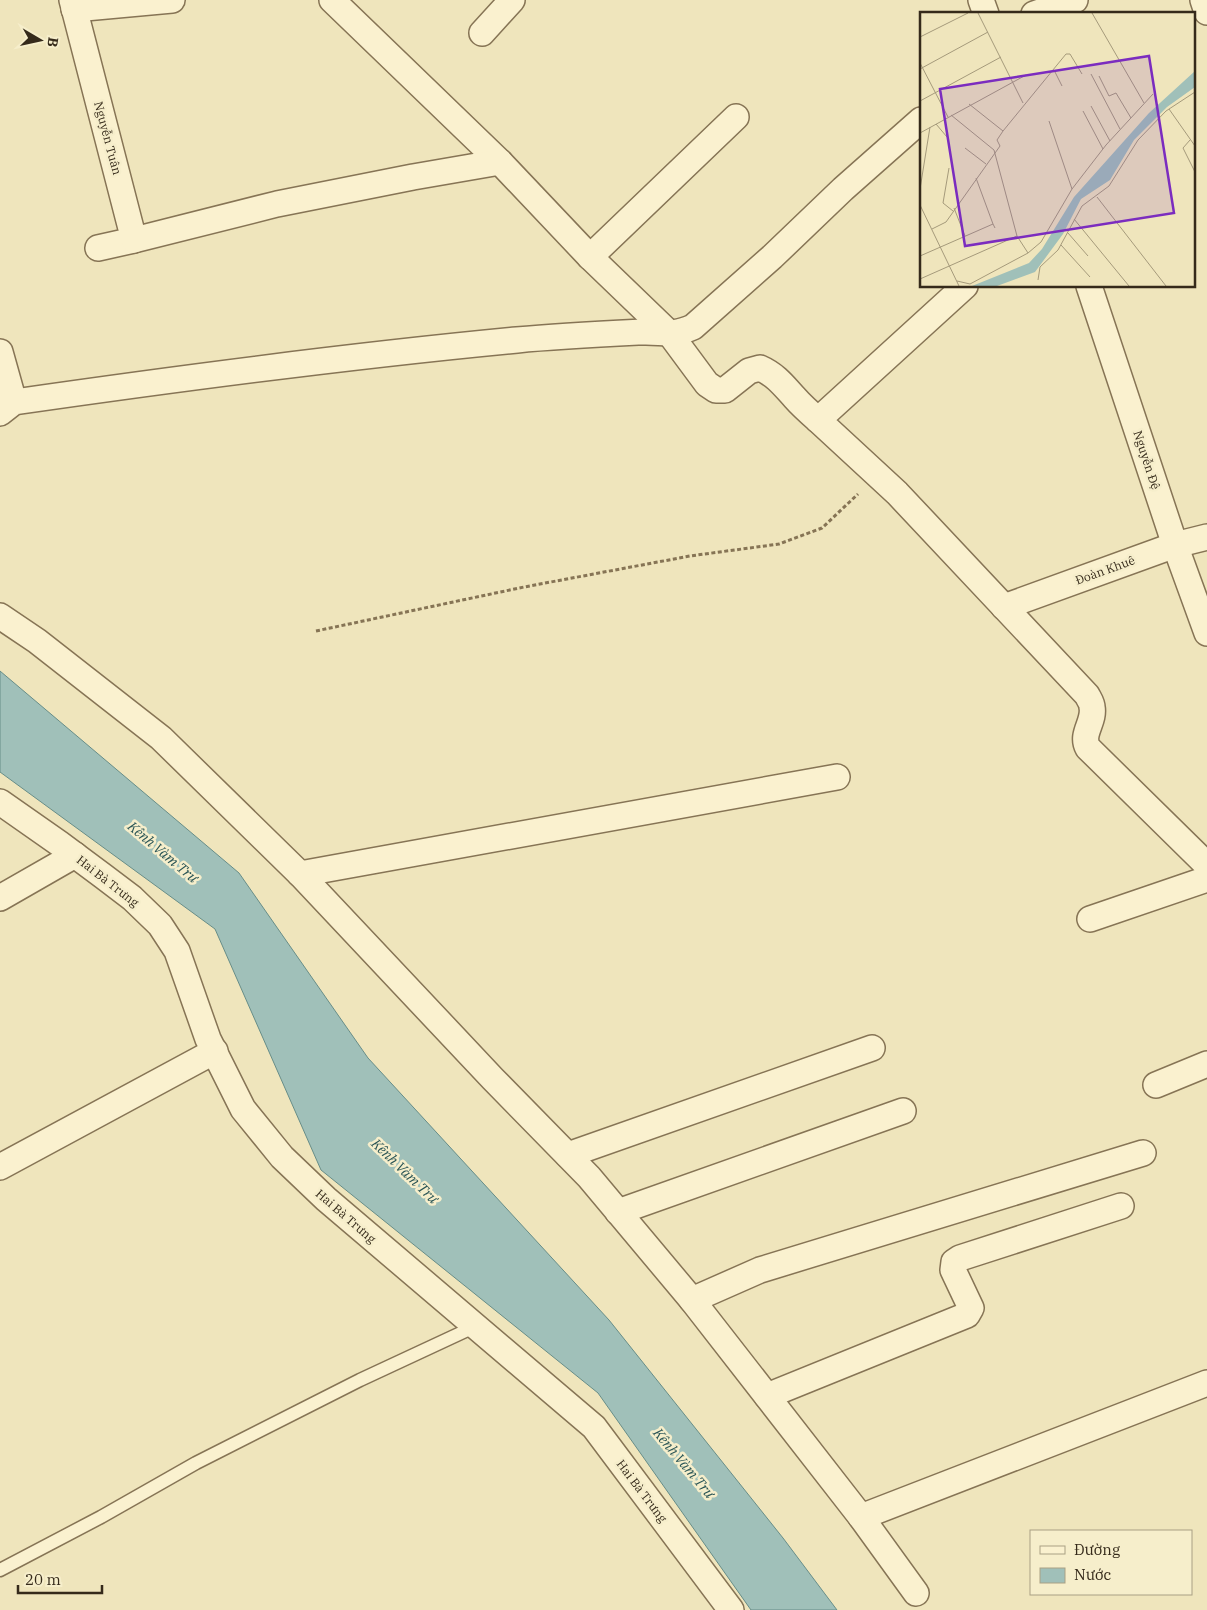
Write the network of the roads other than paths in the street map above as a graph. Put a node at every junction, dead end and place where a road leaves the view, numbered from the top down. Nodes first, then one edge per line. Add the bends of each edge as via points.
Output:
1 (172, 0) edge
2 (332, 0) edge
3 (512, 0) edge
4 (981, 0) edge
5 (1075, 0) edge
6 (1203, 0) edge
7 (73, 5) edge
8 (985, 12) edge
9 (1040, 12) edge
10 (1207, 12) edge
11 (482, 33) dead end
12 (736, 117) dead end
13 (920, 121) edge
14 (500, 162) junction
15 (134, 240) junction
16 (98, 248) dead end
17 (590, 256) junction
18 (963, 288) edge
19 (1090, 288) edge
20 (670, 334) junction
21 (0, 352) edge
22 (7, 408) edge
23 (818, 420) junction
24 (1207, 537) edge
25 (1176, 545) junction
26 (1004, 606) junction
27 (0, 616) edge
28 (1207, 633) edge
29 (837, 777) dead end
30 (0, 802) edge
31 (75, 855) junction
32 (1207, 865) edge
33 (300, 874) junction
34 (1207, 879) edge
35 (0, 898) edge
36 (1090, 919) dead end
37 (872, 1048) dead end
38 (214, 1051) junction
39 (1207, 1064) edge
40 (1156, 1085) dead end
41 (903, 1111) dead end
42 (1143, 1153) dead end
43 (568, 1155) junction
44 (0, 1168) edge
45 (1120, 1206) dead end
46 (618, 1212) junction
47 (692, 1300) junction
48 (476, 1326) junction
49 (1207, 1383) edge
50 (767, 1396) junction
51 (861, 1517) junction
52 (0, 1570) edge
53 (916, 1594) dead end
54 (730, 1610) edge

1 - 7 street
2 - 14 street
3 - 11 street
4 - 8 street
5 - 9 street
6 - 10 street
7 - 15 street, Nguyễn Tuân
12 - 17 street
13 - 20 street via 693,327
14 - 15 street via 277,204
14 - 17 street
15 - 16 street
17 - 20 street
18 - 23 street
19 - 25 street, Nguyễn Đệ
20 - 22 street via 644,332 519,340 368,356 187,377
20 - 23 street via 712,388 725,390 760,368 779,379
21 - 22 street
23 - 26 street via 878,474
24 - 25 street, Đoàn Khuê
25 - 26 street, Đoàn Khuê
25 - 28 street, Nguyễn Đệ
26 - 32 street via 1087,695 1092,706 1092,717 1084,738 1088,748
27 - 33 street via 161,738
29 - 33 street
30 - 31 street, Hai Bà Trưng
31 - 35 street
31 - 38 street, Hai Bà Trưng via 132,898 160,924 177,951
33 - 43 street
34 - 36 street
37 - 43 street
38 - 44 street
38 - 48 street, Hai Bà Trưng via 243,1109 282,1157 326,1199
39 - 40 street
41 - 46 street
42 - 47 street via 760,1270
43 - 46 street
45 - 50 street via 960,1258 954,1262 953,1270 971,1308 967,1315
46 - 47 street
47 - 50 street
48 - 52 lane via 360,1380 205,1459
48 - 54 street, Hai Bà Trưng via 594,1427
49 - 51 street
50 - 51 street
51 - 53 street

